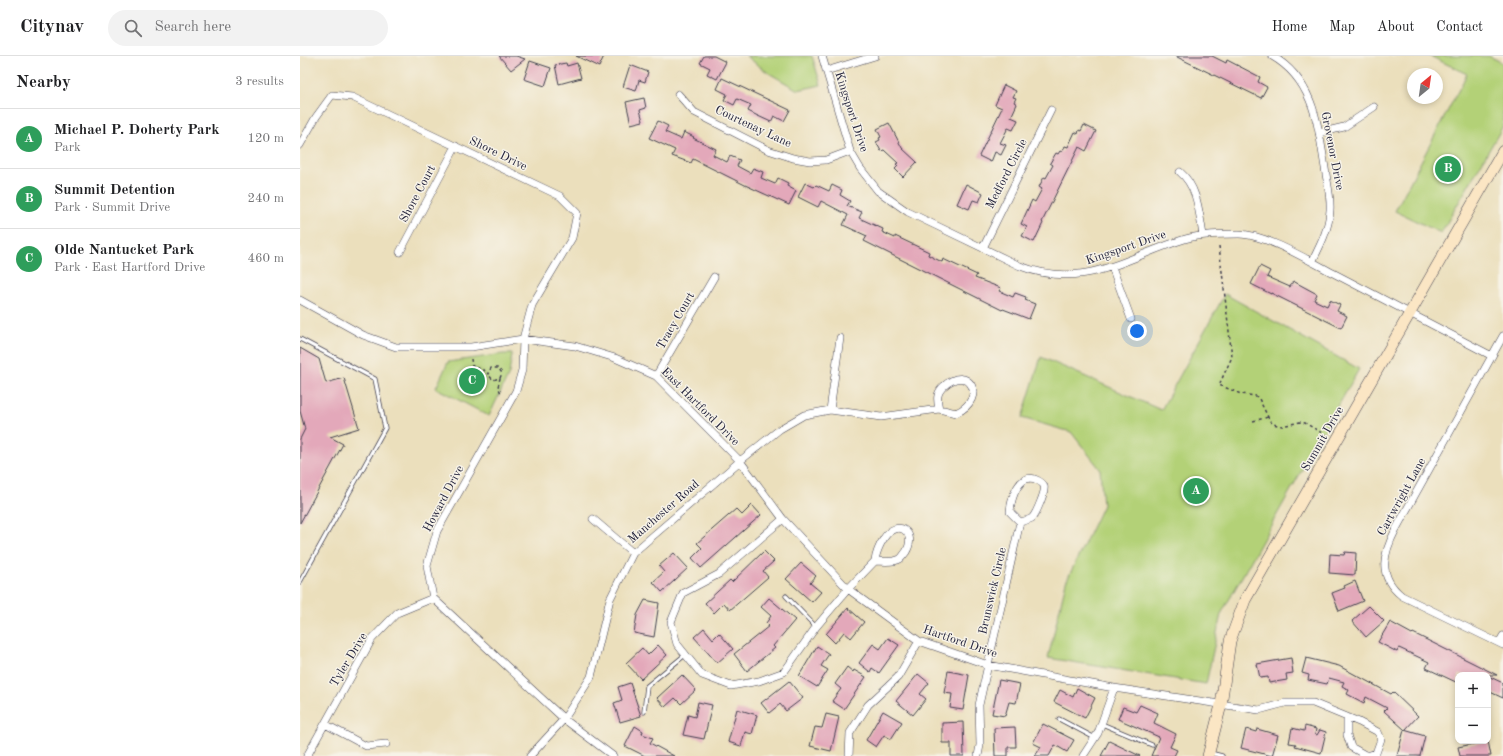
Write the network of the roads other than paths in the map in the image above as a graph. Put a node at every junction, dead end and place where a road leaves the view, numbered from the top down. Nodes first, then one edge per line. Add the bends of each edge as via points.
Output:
1 (822, 56) edge
2 (875, 56) edge
3 (1272, 56) edge
4 (826, 70) junction
5 (678, 94) dead end
6 (1374, 108) dead end
7 (1051, 110) dead end
8 (1319, 133) junction
9 (300, 146) edge
10 (456, 146) junction
11 (850, 151) junction
12 (1503, 151) edge
13 (1180, 172) dead end
14 (1203, 235) junction
15 (983, 248) junction
16 (400, 252) dead end
17 (1312, 262) junction
18 (1112, 267) junction
19 (714, 277) dead end
20 (300, 300) edge
21 (1410, 313) junction
22 (1131, 319) dead end
23 (1503, 336) edge
24 (840, 338) dead end
25 (300, 339) edge
26 (523, 339) junction
27 (1492, 356) junction
28 (656, 376) junction
29 (939, 409) junction
30 (830, 410) junction
31 (740, 461) junction
32 (593, 519) dead end
33 (783, 519) junction
34 (1020, 522) junction
35 (633, 553) junction
36 (875, 561) junction
37 (300, 582) edge
38 (848, 589) junction
39 (786, 596) dead end
40 (432, 598) junction
41 (816, 627) junction
42 (1503, 636) edge
43 (919, 641) junction
44 (1501, 644) edge
45 (685, 655) junction
46 (988, 665) junction
47 (1114, 688) junction
48 (1221, 705) junction
49 (644, 712) dead end
50 (1347, 717) junction
51 (564, 719) junction
52 (1058, 719) dead end
53 (325, 724) junction
54 (1102, 724) junction
55 (1095, 738) junction
56 (386, 744) dead end
57 (1152, 745) dead end
58 (1208, 754) edge
59 (307, 756) edge
60 (530, 756) edge
61 (613, 756) edge
62 (849, 756) edge
63 (978, 756) edge
64 (1083, 756) edge
65 (1222, 756) edge

1 - 4 street, Kingsport Drive
2 - 4 street
3 - 8 street, Grovenor Drive via 1286,66 1305,88
4 - 11 street, Kingsport Drive
5 - 11 street, Courtenay Lane via 694,112 768,150 810,161 826,160
6 - 8 street via 1344,127
7 - 15 street, Medford Circle
8 - 17 street, Grovenor Drive via 1331,210 1326,230
9 - 10 street, Shore Drive via 332,95 352,97
10 - 16 street, Shore Court
10 - 26 street, Shore Drive via 560,196 576,213 572,238 532,305
11 - 15 street, Kingsport Drive via 878,191 908,212
12 - 21 street, Summit Drive
13 - 14 street via 1188,179 1195,194
14 - 17 street, Kingsport Drive via 1241,234 1258,237
14 - 18 street, Kingsport Drive
15 - 18 street, Kingsport Drive via 1020,266 1049,274 1073,276
17 - 21 street, Kingsport Drive
18 - 22 street
19 - 28 street, Tracy Court
20 - 26 street, East Hartford Drive via 363,335 396,347 471,347
21 - 27 street, Kingsport Drive
21 - 48 street, Summit Drive via 1245,600 1230,641
23 - 27 street, Cartwright Lane
24 - 30 street
25 - 37 lane via 375,379 386,428
26 - 28 street, East Hartford Drive via 575,346 615,358
26 - 40 street, Howard Drive via 522,370 516,391 437,531 427,566
27 - 44 street, Cartwright Lane via 1396,528 1388,544 1385,565 1389,583 1402,596
28 - 31 street, East Hartford Drive
29 - 29 street via 956,414 962,411 973,396 974,389 970,383 956,378 949,381 938,393
29 - 30 street, Manchester Road via 881,417
30 - 31 street, Manchester Road via 804,415 780,428
31 - 33 street, Hartford Drive
31 - 35 street, Manchester Road
32 - 35 street
33 - 38 street, Hartford Drive
33 - 45 street via 719,574 683,593 672,622 677,644
34 - 34 street via 1036,514 1044,490 1041,482 1033,478 1022,480 1018,485 1011,506 1010,512
34 - 46 street, Brunswick Circle
35 - 51 street, Manchester Road via 610,599 591,677
36 - 36 street via 878,546 888,532 894,528 906,531 910,542 901,559
36 - 38 street
38 - 41 street
38 - 43 street, Hartford Drive
39 - 41 lane
40 - 51 street
40 - 53 street, Tyler Drive via 397,613 372,640
41 - 45 street via 784,672 759,681 731,686 702,675
42 - 44 street
43 - 46 street, Hartford Drive
43 - 62 street via 898,677 868,705 850,733
45 - 49 lane via 647,686
46 - 47 street, Hartford Drive
46 - 63 street, Brunswick Circle via 979,705
47 - 48 street, Hartford Drive
47 - 54 street
48 - 50 street, Hartford Drive via 1259,710 1285,703 1313,703
48 - 58 street, Summit Drive
50 - 50 street, Hartford Drive via 1378,732 1381,739 1376,753 1367,756 1351,747 1346,735
51 - 60 street, Manchester Road
51 - 61 street
52 - 55 lane
53 - 56 street via 366,746
53 - 59 street, Tyler Drive
54 - 55 street
54 - 57 lane
55 - 64 street
58 - 65 lane

